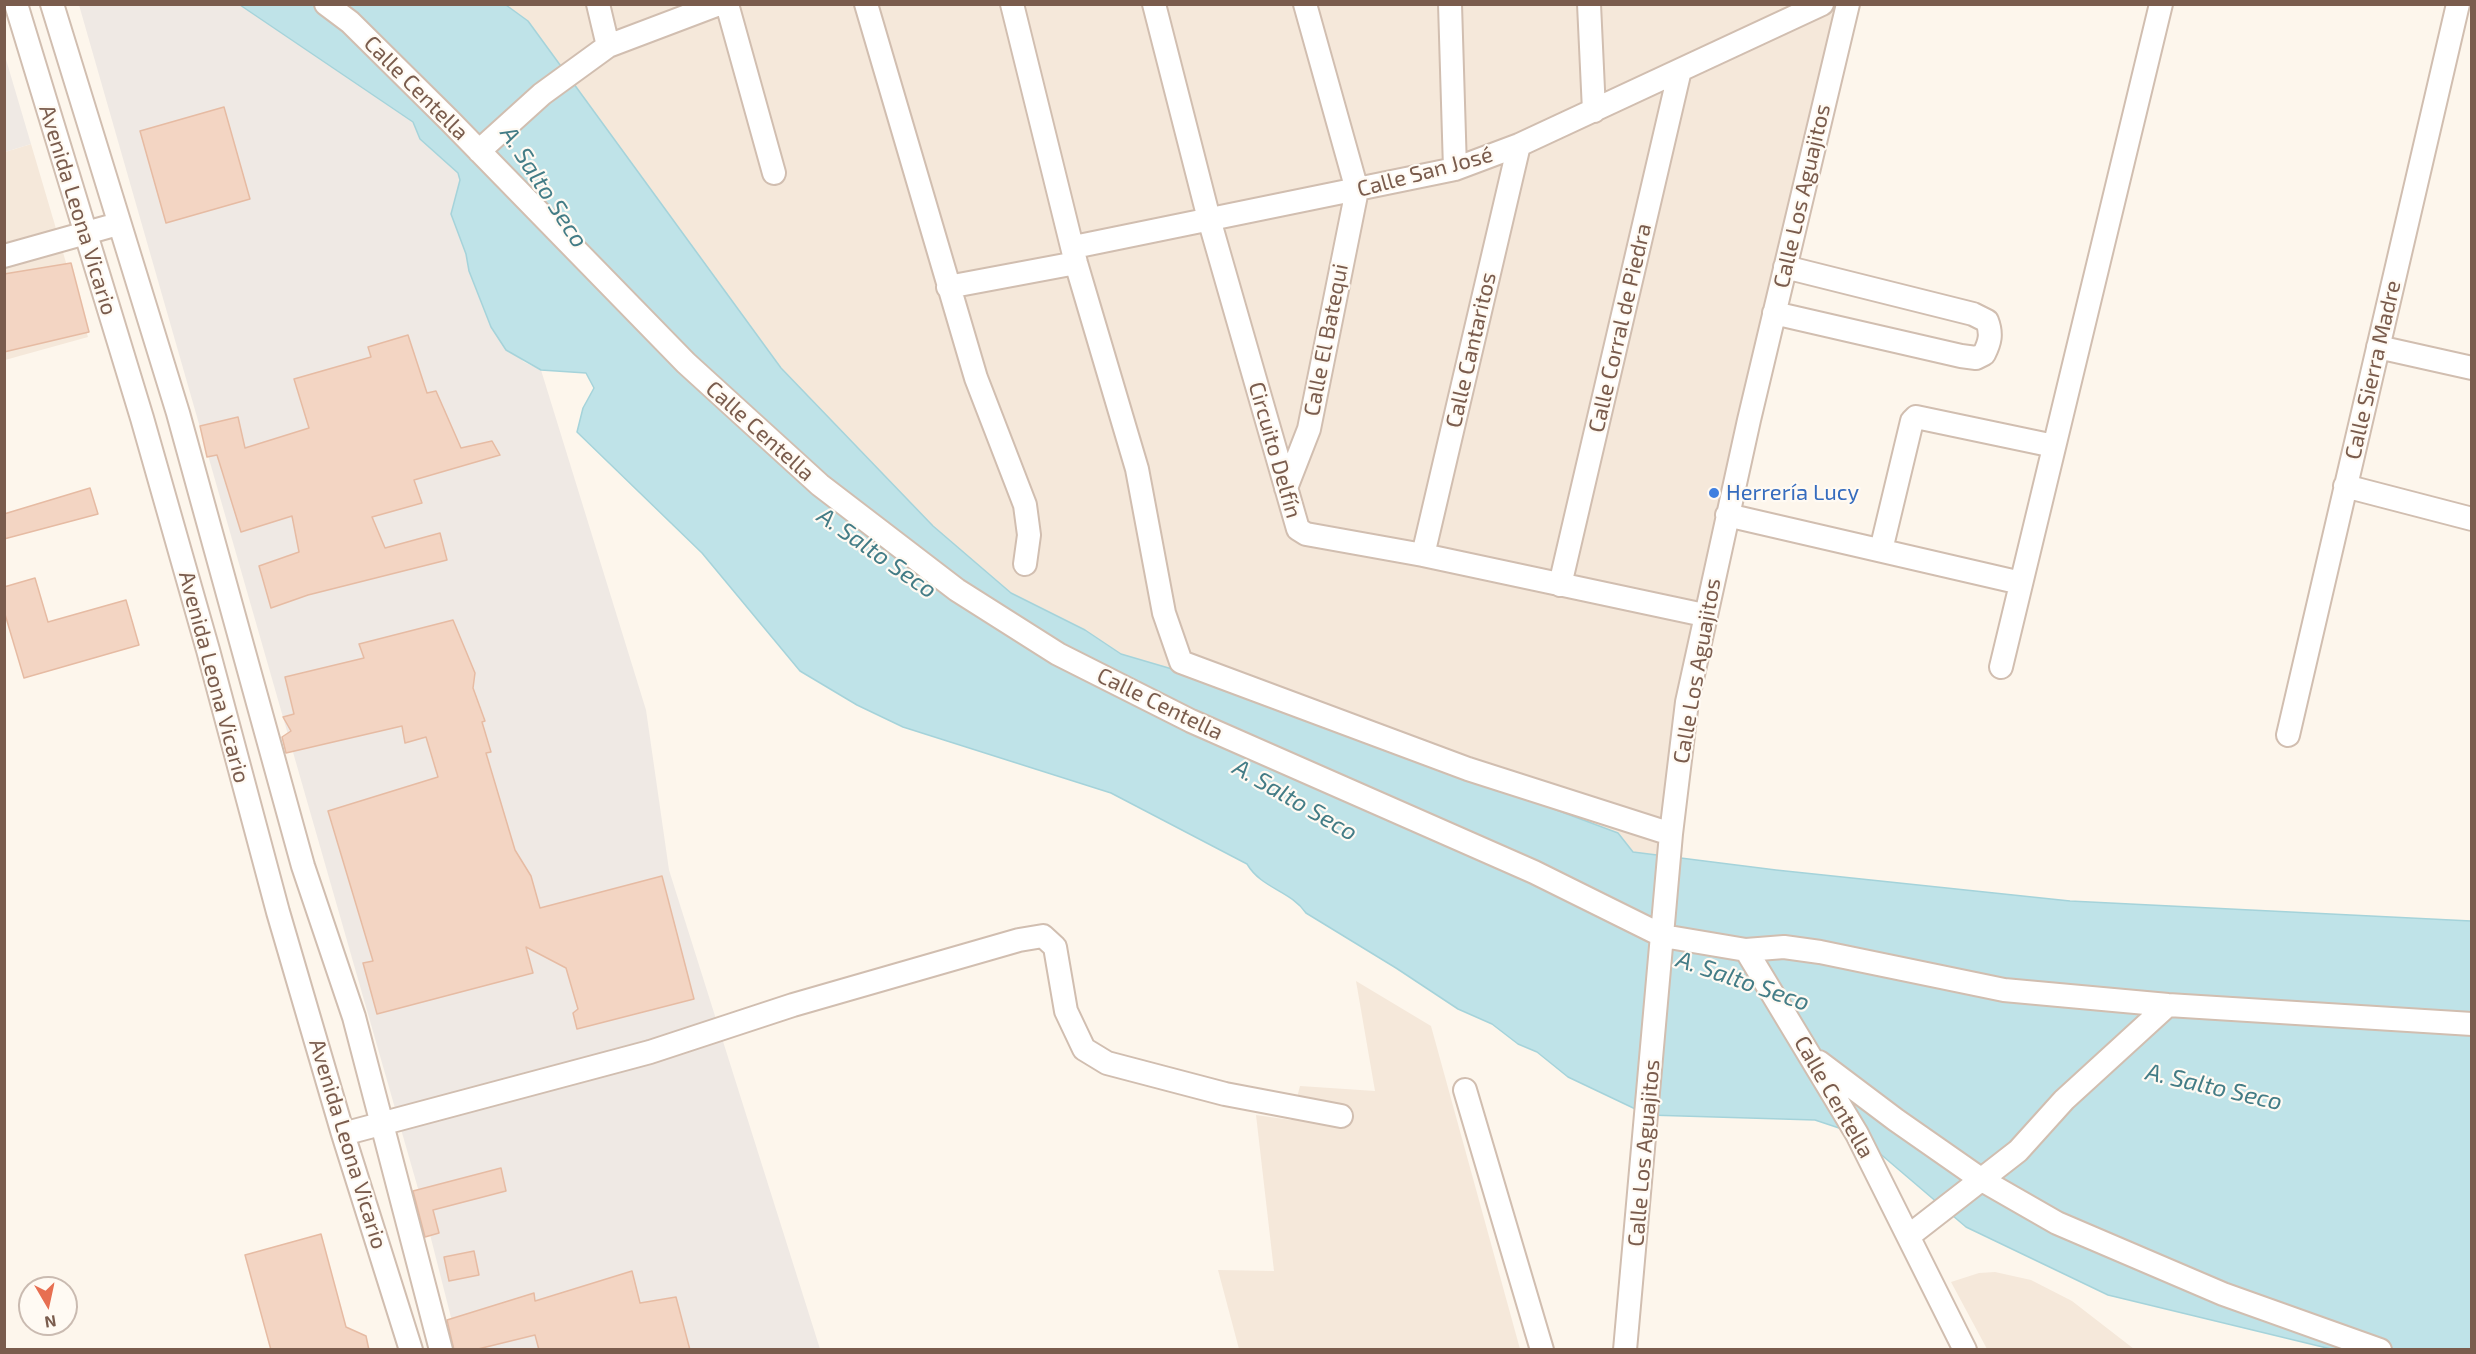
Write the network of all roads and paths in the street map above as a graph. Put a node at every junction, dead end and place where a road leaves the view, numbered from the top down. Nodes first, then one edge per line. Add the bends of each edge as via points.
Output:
1 (16, 4) edge
2 (52, 4) edge
3 (326, 4) edge
4 (598, 4) edge
5 (719, 4) edge
6 (727, 4) edge
7 (866, 4) edge
8 (1012, 4) edge
9 (1154, 4) edge
10 (1305, 4) edge
11 (1450, 4) edge
12 (1589, 4) edge
13 (1822, 4) edge
14 (1848, 4) edge
15 (2161, 4) edge
16 (2458, 4) edge
17 (608, 46) junction
18 (1680, 70) junction
19 (1594, 111) junction
20 (1519, 145) junction
21 (478, 151) junction
22 (1455, 169) junction
23 (774, 173) dead end
24 (1357, 190) junction
25 (1209, 219) junction
26 (118, 224) junction
27 (84, 233) junction
28 (1075, 255) junction
29 (4, 256) edge
30 (1785, 267) junction
31 (948, 287) junction
32 (1774, 313) junction
33 (2378, 347) junction
34 (2472, 368) edge
35 (2054, 446) junction
36 (2345, 486) junction
37 (1286, 488) junction
38 (1727, 515) junction
39 (2472, 519) edge
40 (1881, 550) junction
41 (1423, 555) junction
42 (1025, 564) dead end
43 (2021, 583) junction
44 (1560, 585) junction
45 (1704, 615) junction
46 (2001, 668) dead end
47 (2288, 735) dead end
48 (1671, 834) junction
49 (1663, 936) junction
50 (1746, 950) junction
51 (2168, 1005) junction
52 (2472, 1024) edge
53 (1811, 1056) junction
54 (1465, 1090) dead end
55 (1341, 1116) dead end
56 (384, 1123) junction
57 (343, 1134) junction
58 (1983, 1180) junction
59 (1910, 1235) junction
60 (411, 1350) edge
61 (441, 1350) edge
62 (1542, 1350) edge
63 (1624, 1350) edge
64 (1965, 1350) edge
65 (2380, 1350) edge

1 - 27 street, Avenida Leona Vicario
2 - 26 street, Avenida Leona Vicario
3 - 21 street, Calle Centella via 350,22
4 - 17 street
5 - 17 street
6 - 23 street
7 - 31 street
8 - 28 street
9 - 25 street, Circuito Delfín
10 - 24 street
11 - 22 street
12 - 19 street
13 - 18 street, Calle San José
14 - 30 street, Calle Los Aguajitos
15 - 35 street
16 - 33 street, Calle Sierra Madre
17 - 21 street via 542,94
18 - 19 street, Calle San José
18 - 44 street, Calle Corral de Piedra
19 - 20 street, Calle San José
20 - 22 street, Calle San José
20 - 41 street, Calle Cantaritos
21 - 49 street, Calle Centella via 686,363 820,485 957,590 1058,654 1191,721 1524,868
22 - 24 street, Calle San José
24 - 25 street, Calle San José
24 - 37 street, Calle El Batequi via 1309,429
25 - 28 street, Calle San José
25 - 37 street, Circuito Delfín
26 - 27 street
26 - 56 street, Avenida Leona Vicario via 178,414 303,866 354,1017
27 - 29 street
27 - 57 street, Avenida Leona Vicario via 145,429
28 - 31 street, Calle San José
28 - 48 street via 1137,469 1164,613 1181,662 1468,769
30 - 32 street, Calle Los Aguajitos
30 - 32 street via 1973,314 1987,321 1990,341 1984,354 1976,358
31 - 42 street via 976,378 1025,505 1029,535
32 - 38 street, Calle Los Aguajitos
33 - 34 street
33 - 36 street, Calle Sierra Madre
35 - 40 street via 1916,417
35 - 43 street
36 - 39 street
36 - 47 street, Calle Sierra Madre
37 - 41 street, Circuito Delfín via 1298,529 1306,534
38 - 40 street
38 - 45 street, Calle Los Aguajitos
40 - 43 street
41 - 44 street, Circuito Delfín
43 - 46 street
44 - 45 street, Circuito Delfín
45 - 48 street, Calle Los Aguajitos via 1687,702
48 - 49 street, Calle Los Aguajitos
49 - 50 street, Calle Centella
49 - 63 street, Calle Los Aguajitos
50 - 51 street via 1802,949 2004,990
50 - 53 street, Calle Centella
51 - 52 street
51 - 58 street
53 - 58 street
53 - 59 street, Calle Centella
54 - 62 street
55 - 56 street via 1225,1094 1107,1063 1084,1049 1066,1011 1055,947 1043,936 793,1005 650,1052
56 - 57 street
56 - 61 street, Avenida Leona Vicario
57 - 60 street, Avenida Leona Vicario
58 - 59 street
58 - 65 street via 2056,1223 2128,1255
59 - 64 street, Calle Centella

